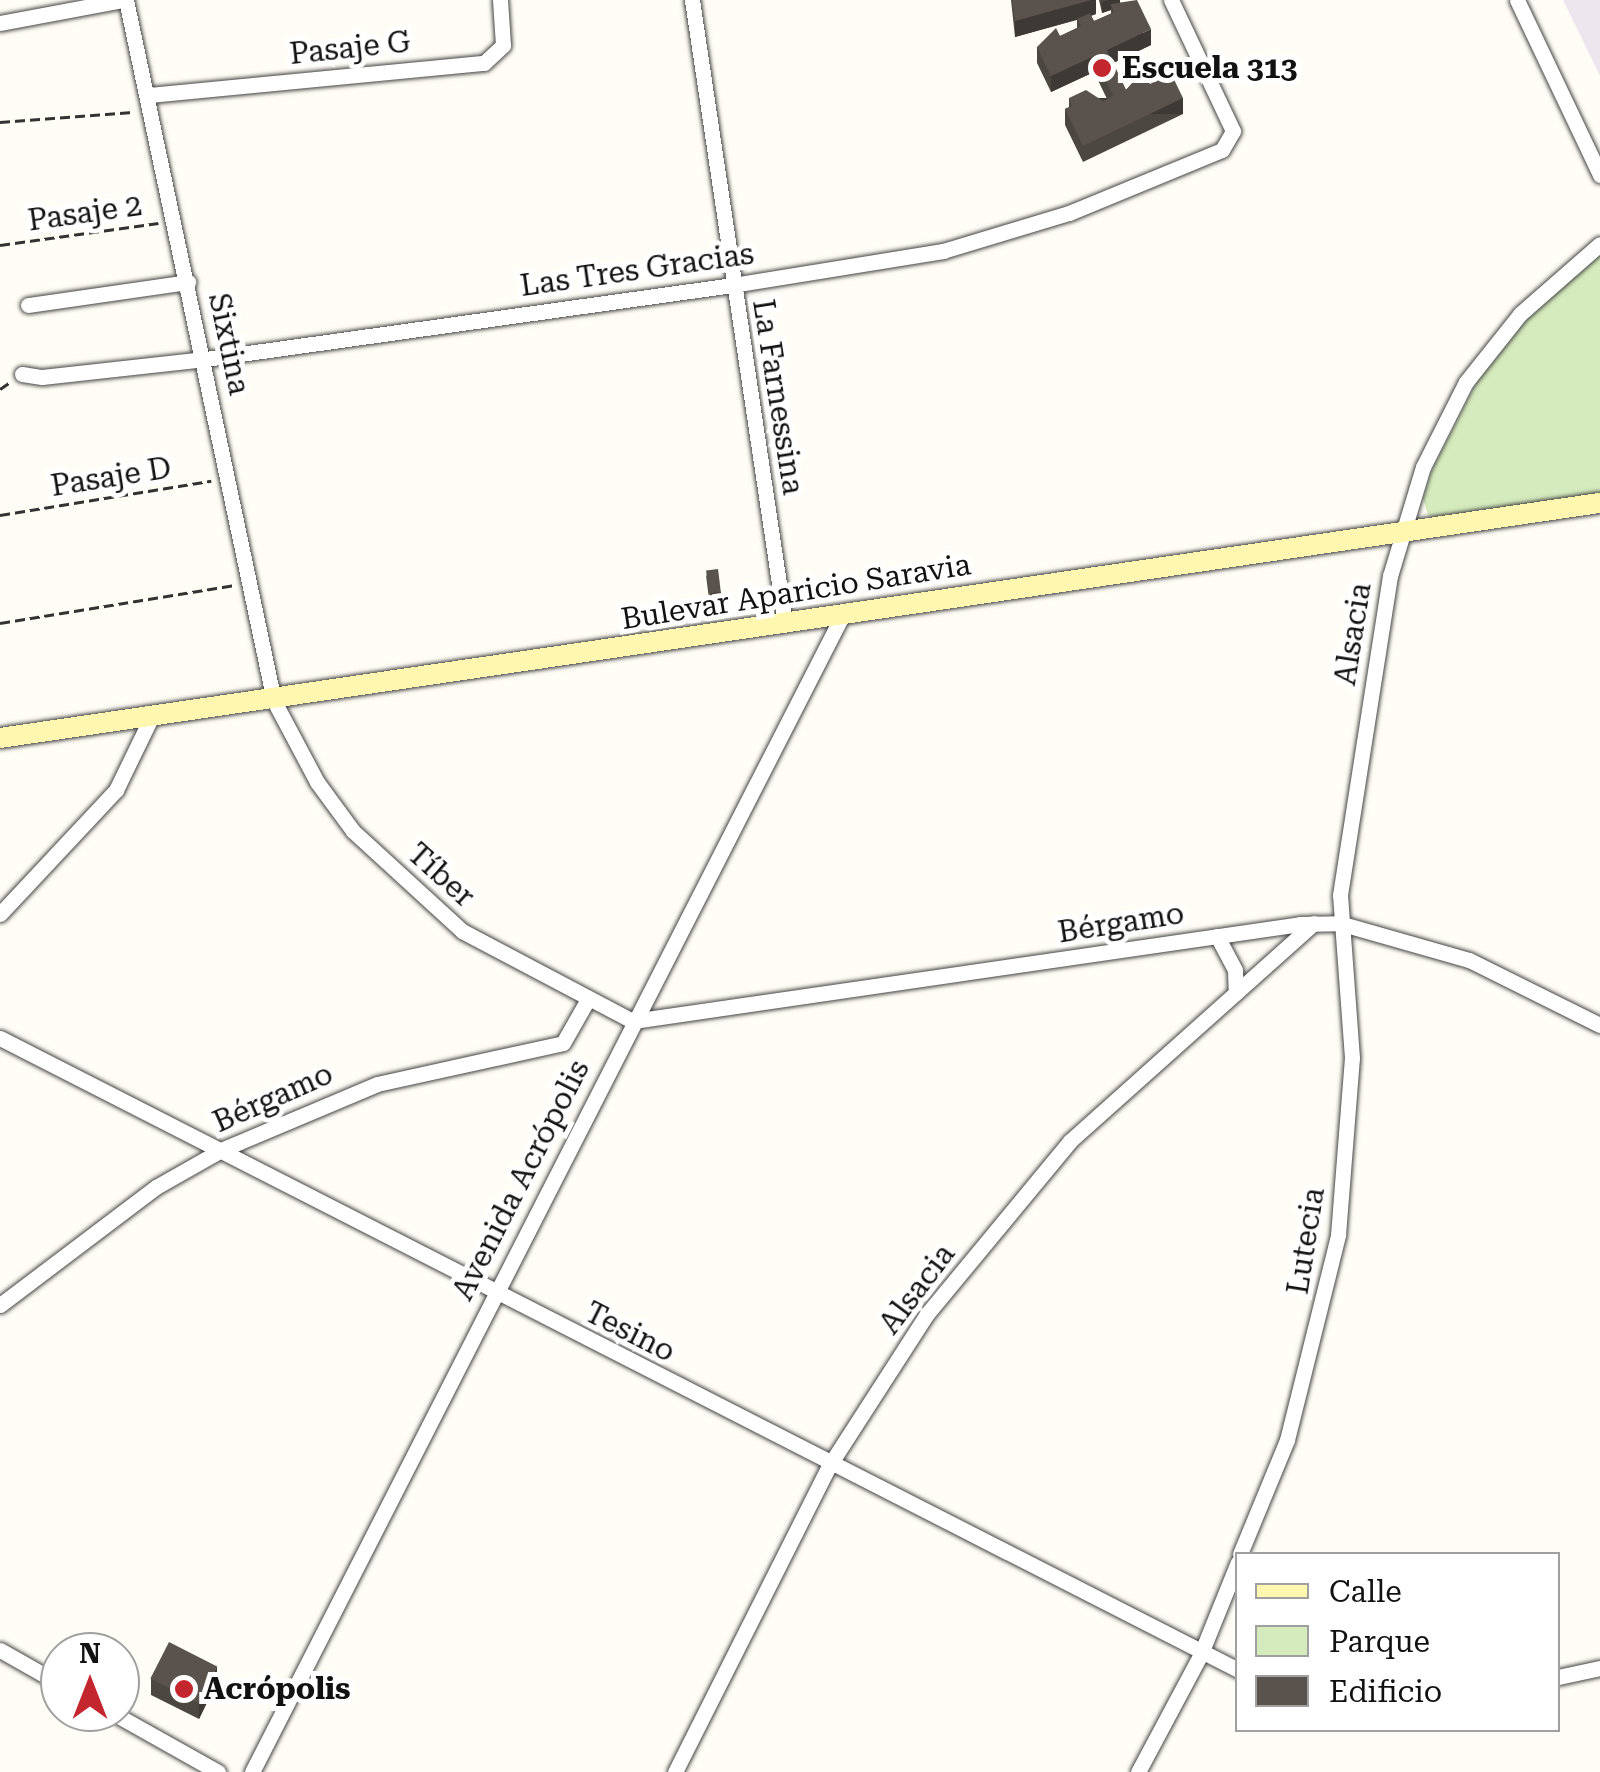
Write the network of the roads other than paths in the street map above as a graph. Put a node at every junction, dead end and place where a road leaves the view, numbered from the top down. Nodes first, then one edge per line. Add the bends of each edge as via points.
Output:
1 (124, 0) edge
2 (500, 0) edge
3 (692, 0) edge
4 (1172, 0) edge
5 (1517, 0) edge
6 (0, 22) edge
7 (151, 103) junction
8 (1600, 175) edge
9 (1600, 244) edge
10 (188, 282) junction
11 (733, 285) junction
12 (28, 305) dead end
13 (205, 359) junction
14 (22, 374) dead end
15 (1600, 503) edge
16 (1402, 532) junction
17 (843, 614) junction
18 (785, 624) junction
19 (274, 701) junction
20 (151, 718) junction
21 (0, 738) edge
22 (0, 914) edge
23 (1314, 923) junction
24 (1339, 923) junction
25 (1217, 936) junction
26 (1236, 992) junction
27 (587, 1001) junction
28 (634, 1022) junction
29 (1600, 1025) edge
30 (0, 1038) edge
31 (221, 1150) junction
32 (494, 1292) junction
33 (0, 1305) edge
34 (829, 1466) junction
35 (1241, 1552) edge
36 (1235, 1569) edge
37 (4, 1654) edge
38 (1200, 1656) junction
39 (1600, 1668) edge
40 (1235, 1669) edge
41 (40, 1673) edge
42 (1560, 1677) edge
43 (140, 1728) edge
44 (218, 1772) edge
45 (252, 1772) edge
46 (674, 1772) edge
47 (1138, 1772) edge

1 - 6 street
1 - 7 street, Sixtina
2 - 7 street, Pasaje G via 503,45 484,62
3 - 11 street, La Farnessina
4 - 11 street, Las Tres Gracias via 1233,131 1222,150 943,252
5 - 8 street
7 - 10 street, Sixtina
9 - 16 street, Alsacia via 1520,314 1466,382 1423,466
10 - 12 street
10 - 13 street, Sixtina
11 - 13 street, Las Tres Gracias
11 - 18 street, La Farnessina
13 - 14 street, Las Tres Gracias
13 - 19 street, Sixtina
15 - 16 street, Bulevar Aparicio Saravia
16 - 17 street, Bulevar Aparicio Saravia
16 - 24 street, Alsacia
17 - 18 street, Bulevar Aparicio Saravia
17 - 28 street, Avenida Acrópolis
18 - 19 street, Bulevar Aparicio Saravia
19 - 20 street, Bulevar Aparicio Saravia
19 - 27 street, Tíber via 340,815 420,897 462,931
20 - 21 street, Bulevar Aparicio Saravia
20 - 22 street via 116,790
23 - 24 street, Bérgamo
23 - 25 street, Bérgamo
23 - 26 street, Alsacia
24 - 29 street, Bérgamo via 1469,960
24 - 35 street, Lutecia via 1352,1058 1338,1235 1287,1440
25 - 26 street via 1235,970
25 - 28 street, Bérgamo
26 - 34 street, Alsacia via 1070,1141 928,1314
27 - 28 street, Tíber
27 - 31 street, Bérgamo via 563,1042 376,1084
28 - 32 street, Avenida Acrópolis
30 - 31 street, Tesino
31 - 32 street, Tesino
31 - 33 street, Bérgamo via 156,1187
32 - 34 street, Tesino
32 - 45 street, Avenida Acrópolis
34 - 38 street, Tesino
34 - 46 street, Alsacia
36 - 38 street
37 - 41 street
38 - 40 street, Tesino
38 - 47 street
39 - 42 street
43 - 44 street

